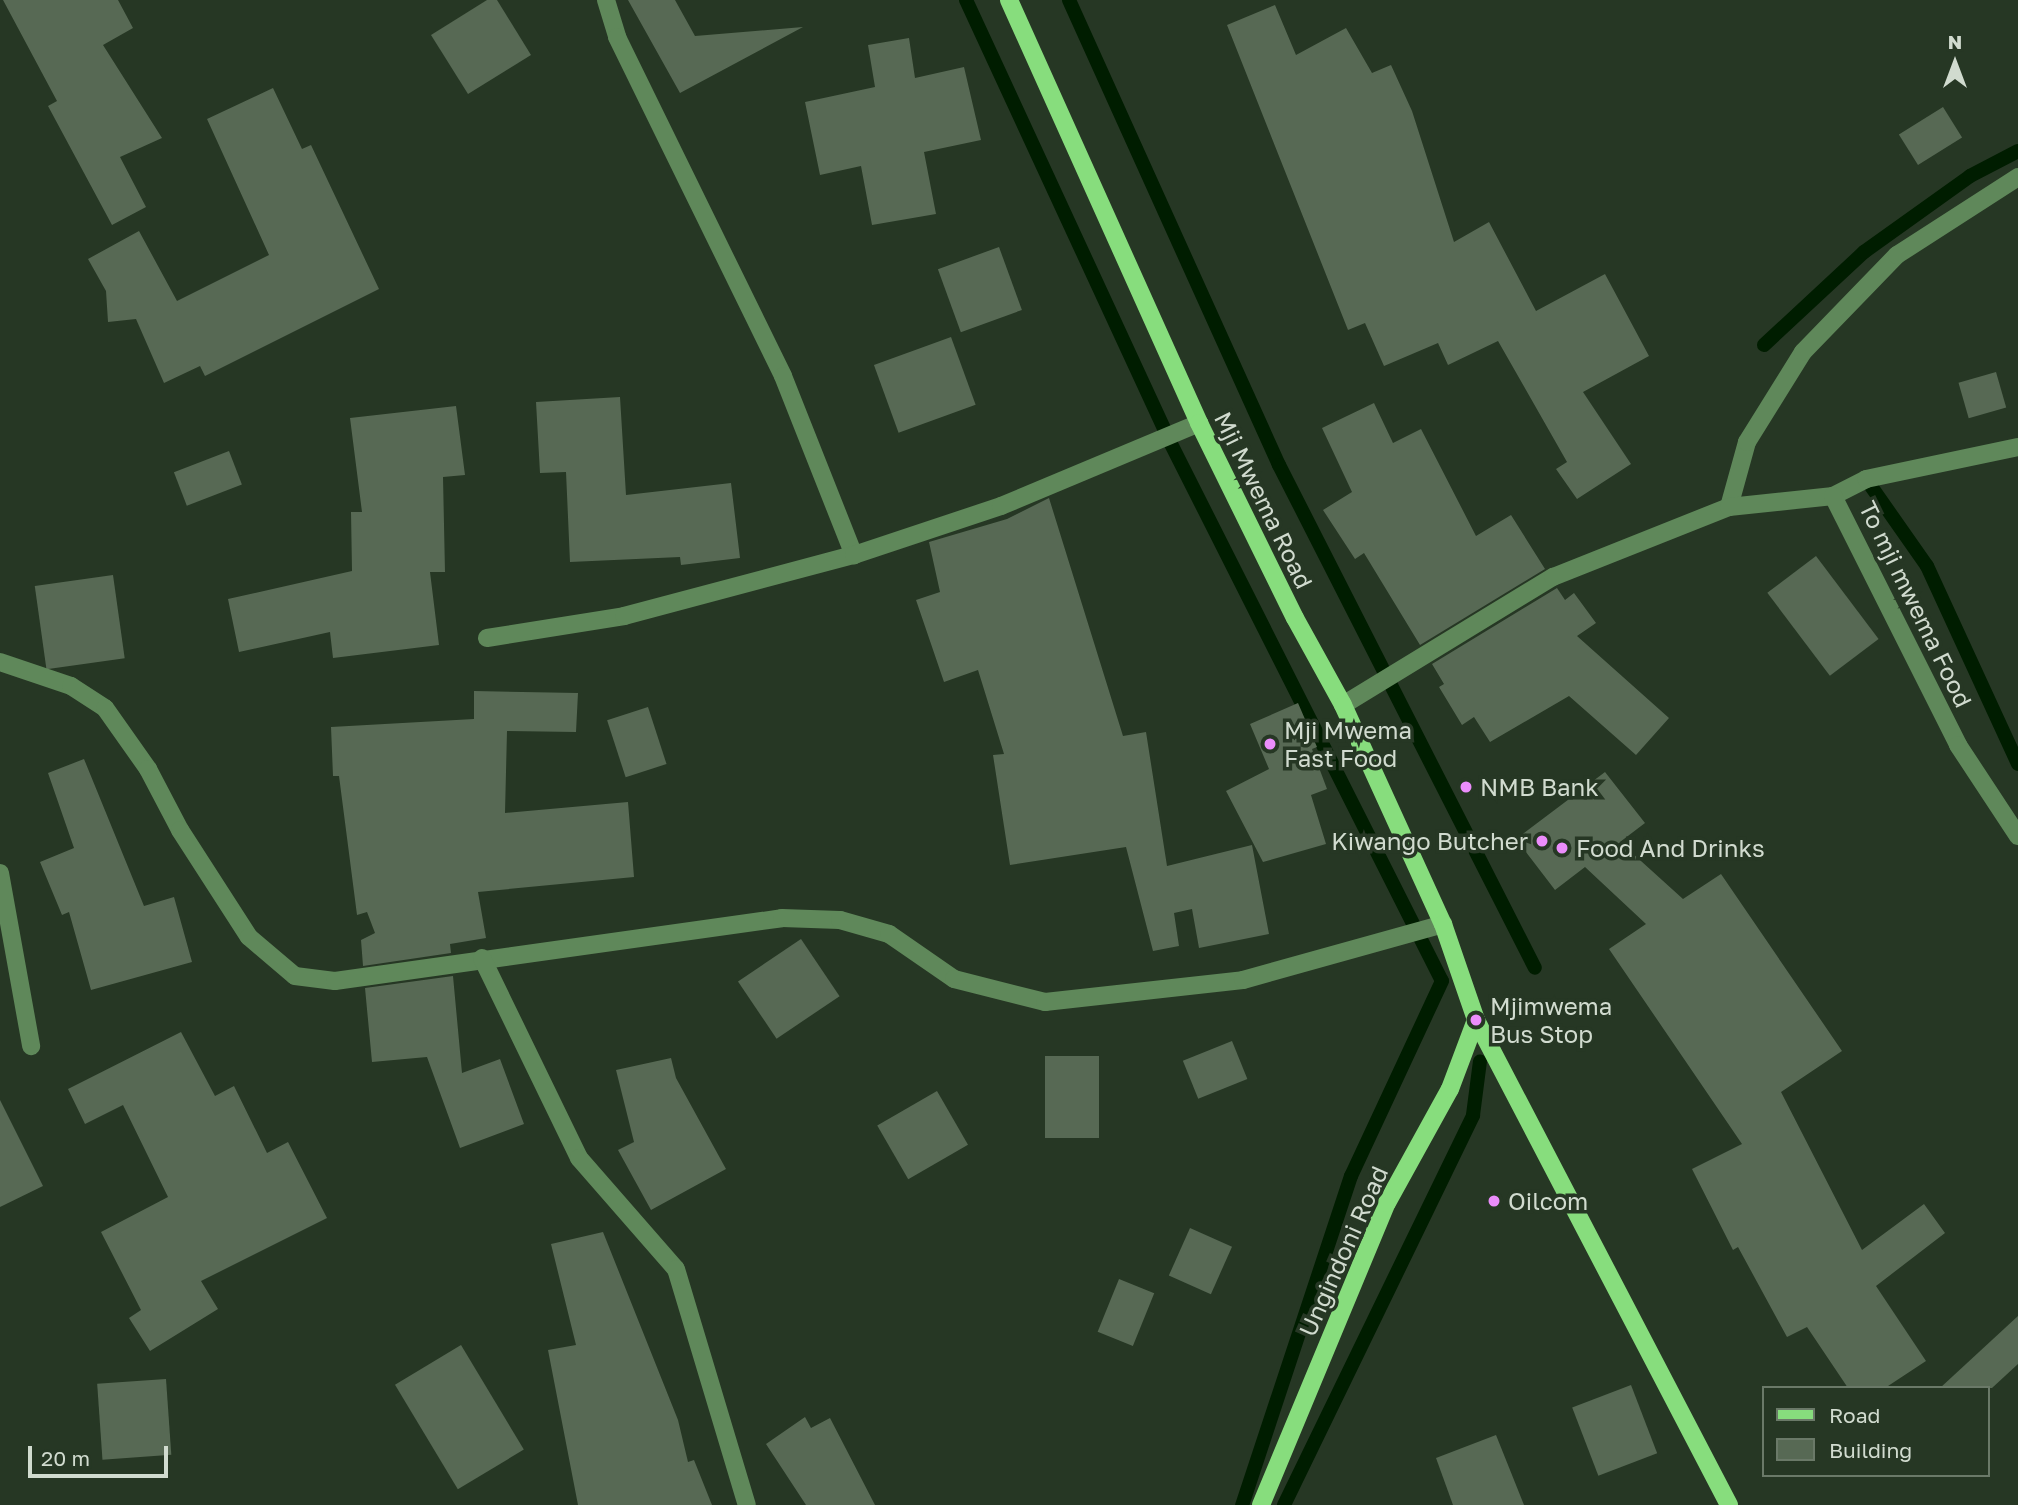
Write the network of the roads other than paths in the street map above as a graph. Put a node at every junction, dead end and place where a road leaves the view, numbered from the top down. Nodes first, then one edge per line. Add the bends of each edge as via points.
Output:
1 (606, 0) edge
2 (1009, 0) edge
3 (2018, 177) edge
4 (1199, 423) junction
5 (2018, 447) edge
6 (1833, 496) junction
7 (1729, 507) junction
8 (854, 555) junction
9 (486, 638) dead end
10 (0, 662) edge
11 (1343, 705) junction
12 (2018, 836) edge
13 (0, 873) edge
14 (1443, 924) junction
15 (482, 958) junction
16 (1476, 1020) junction
17 (31, 1046) dead end
18 (747, 1505) edge
19 (1261, 1505) edge
20 (1729, 1505) edge

1 - 8 street via 617,37 783,376
2 - 4 main road, Mji Mwema Road
3 - 7 street via 1897,256 1804,352 1747,442
4 - 8 street via 1001,506
4 - 11 main road, Mji Mwema Road via 1294,618
5 - 6 street via 1866,480
6 - 7 street, To mji mwema Food
6 - 12 street, To mji mwema Food via 1958,745
7 - 11 street, To mji mwema Food via 1553,577
8 - 9 street via 624,616
10 - 15 street via 71,686 105,708 148,769 180,830 249,937 295,976 335,981
11 - 14 main road, Mji Mwema Road
13 - 17 street
14 - 15 street via 1243,980 1045,1002 954,979 889,934 840,920 782,918
14 - 16 main road, Mji Mwema Road
15 - 18 street via 579,1158 676,1269
16 - 19 main road, Ungindoni Road via 1450,1089 1387,1203
16 - 20 main road, Mji Mwema Road

